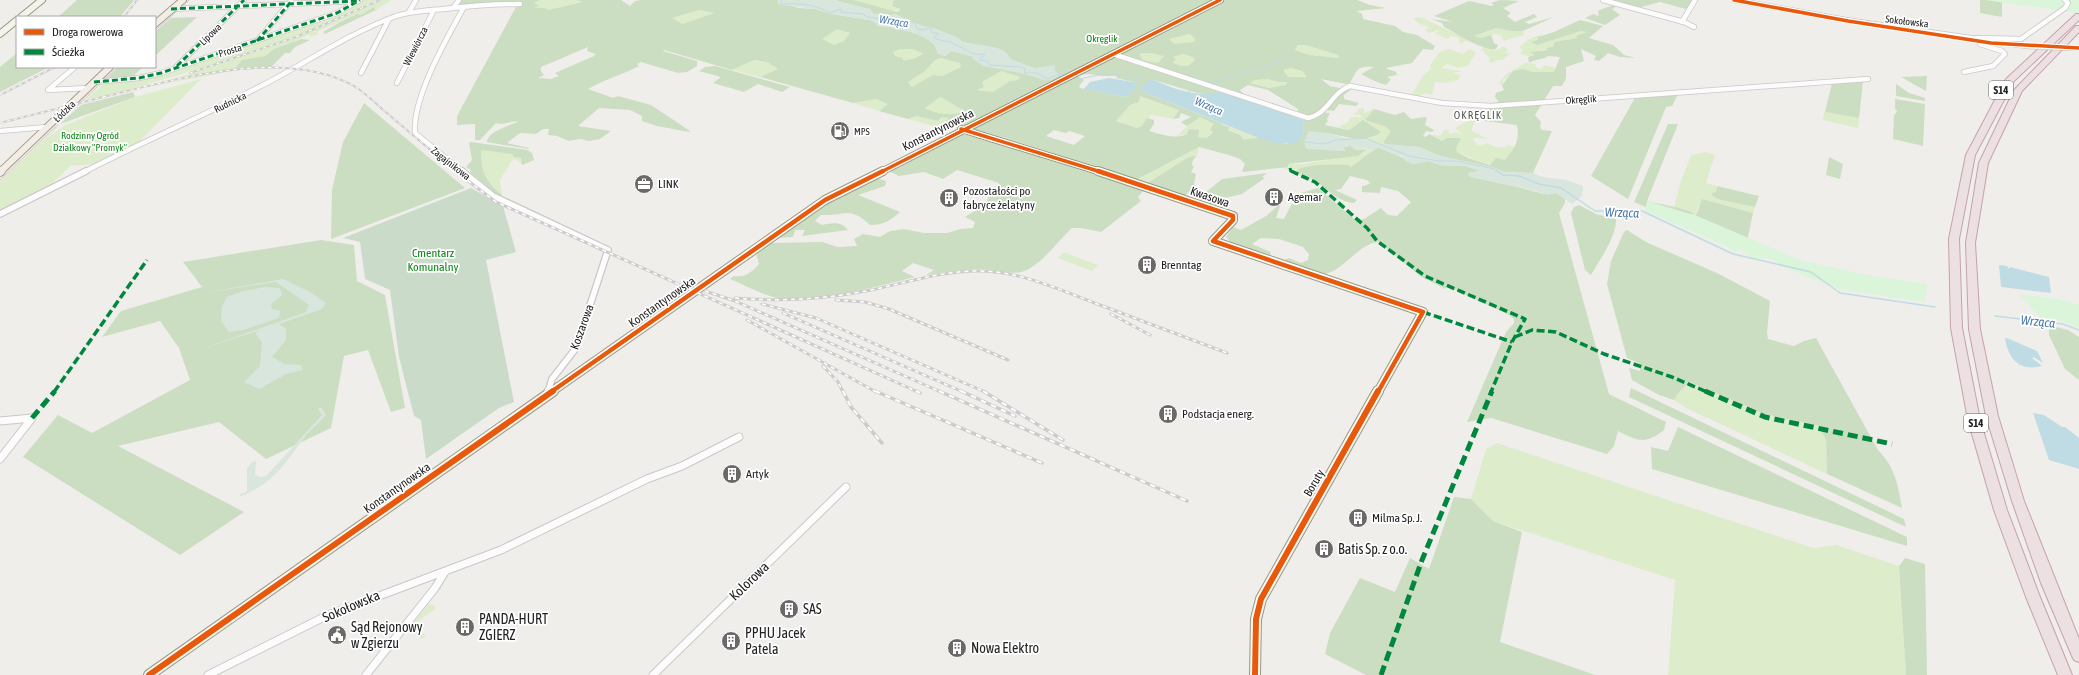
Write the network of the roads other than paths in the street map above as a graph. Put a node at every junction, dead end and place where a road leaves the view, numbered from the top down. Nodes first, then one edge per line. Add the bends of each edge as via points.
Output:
1 (42, 0) edge
2 (183, 0) edge
3 (244, 0) edge
4 (359, 0) edge
5 (416, 0) edge
6 (459, 0) edge
7 (1220, 0) edge
8 (1603, 0) edge
9 (1696, 0) edge
10 (1734, 0) edge
11 (2065, 0) edge
12 (291, 1) edge
13 (520, 4) dead end
14 (238, 6) junction
15 (464, 7) junction
16 (453, 8) junction
17 (171, 10) junction
18 (434, 10) junction
19 (409, 12) junction
20 (22, 16) edge
21 (2079, 16) edge
22 (389, 19) junction
23 (16, 21) edge
24 (1682, 22) junction
25 (156, 23) edge
26 (1694, 27) dead end
27 (2079, 28) edge
28 (0, 34) edge
29 (1978, 41) junction
30 (257, 42) junction
31 (2079, 48) edge
32 (1113, 54) junction
33 (73, 68) edge
34 (109, 68) edge
35 (175, 68) junction
36 (1964, 72) dead end
37 (361, 73) dead end
38 (1868, 79) dead end
39 (94, 82) junction
40 (397, 83) dead end
41 (88, 88) junction
42 (47, 127) junction
43 (961, 129) junction
44 (0, 132) edge
45 (0, 172) edge
46 (0, 214) edge
47 (607, 254) joint
48 (1423, 312) joint
49 (547, 394) junction
50 (0, 421) edge
51 (739, 437) dead end
52 (0, 459) edge
53 (846, 487) dead end
54 (445, 572) junction
55 (2079, 656) edge
56 (149, 675) edge
57 (208, 675) edge
58 (366, 675) edge
59 (653, 675) edge
60 (1255, 675) edge
61 (2065, 675) edge

1 - 20 main road
2 - 17 main road
3 - 14 street, Lipowa
4 - 12 street
4 - 30 street, Prosta via 339,11
5 - 19 street
6 - 16 street
7 - 32 main road, Konstantynowska
8 - 24 street
9 - 24 street
10 - 29 street, Sokołowska
11 - 29 street via 2068,3 2065,8 2022,39 1985,37 1977,38
12 - 14 street
12 - 30 street
13 - 15 street, Rudnicka
14 - 17 street
14 - 35 street, Lipowa
15 - 16 street, Rudnicka
15 - 47 street, Zagajnikowa via 418,106 412,127 415,133 493,196 605,247
16 - 18 street, Rudnicka
17 - 25 main road
18 - 19 street, Rudnicka
18 - 40 street, Wiewiórcza
19 - 22 street, Rudnicka
21 - 61 highway, S14 via 2054,34 2023,63 1987,113 1965,169 1955,228 1953,261 1960,349 1977,430 2011,542
22 - 37 street
22 - 46 street, Rudnicka via 327,48 260,87 173,130 137,144
23 - 28 main road
24 - 26 street
27 - 55 highway, S14 via 2048,54 2029,75 2002,116 1991,140 1978,185 1971,242 1971,265 1979,353 1998,435 2031,540
29 - 31 street, Sokołowska, bridge
29 - 36 street via 2005,54 1996,65
30 - 35 street, Prosta
32 - 38 street, Okręglik via 1308,118 1320,114 1342,89 1350,86 1442,103 1478,106
32 - 43 main road, Konstantynowska
33 - 41 street via 48,90
34 - 39 main road, Łódzka
35 - 39 street, Prosta via 144,77
39 - 41 main road, Łódzka
41 - 42 main road, Łódzka
42 - 44 street
42 - 45 main road, Łódzka
43 - 48 main road, Kwasowa via 1228,213 1233,220 1214,241
43 - 49 main road, Konstantynowska via 824,200
47 - 49 street, Koszarowa via 576,348 552,379
48 - 60 main road, Boruty via 1261,599 1256,618
49 - 56 main road, Konstantynowska
50 - 52 street via 32,418
51 - 54 street, Sokołowska via 501,550
53 - 59 street, Kolorowa
54 - 57 street, Sokołowska via 326,616
54 - 58 street

